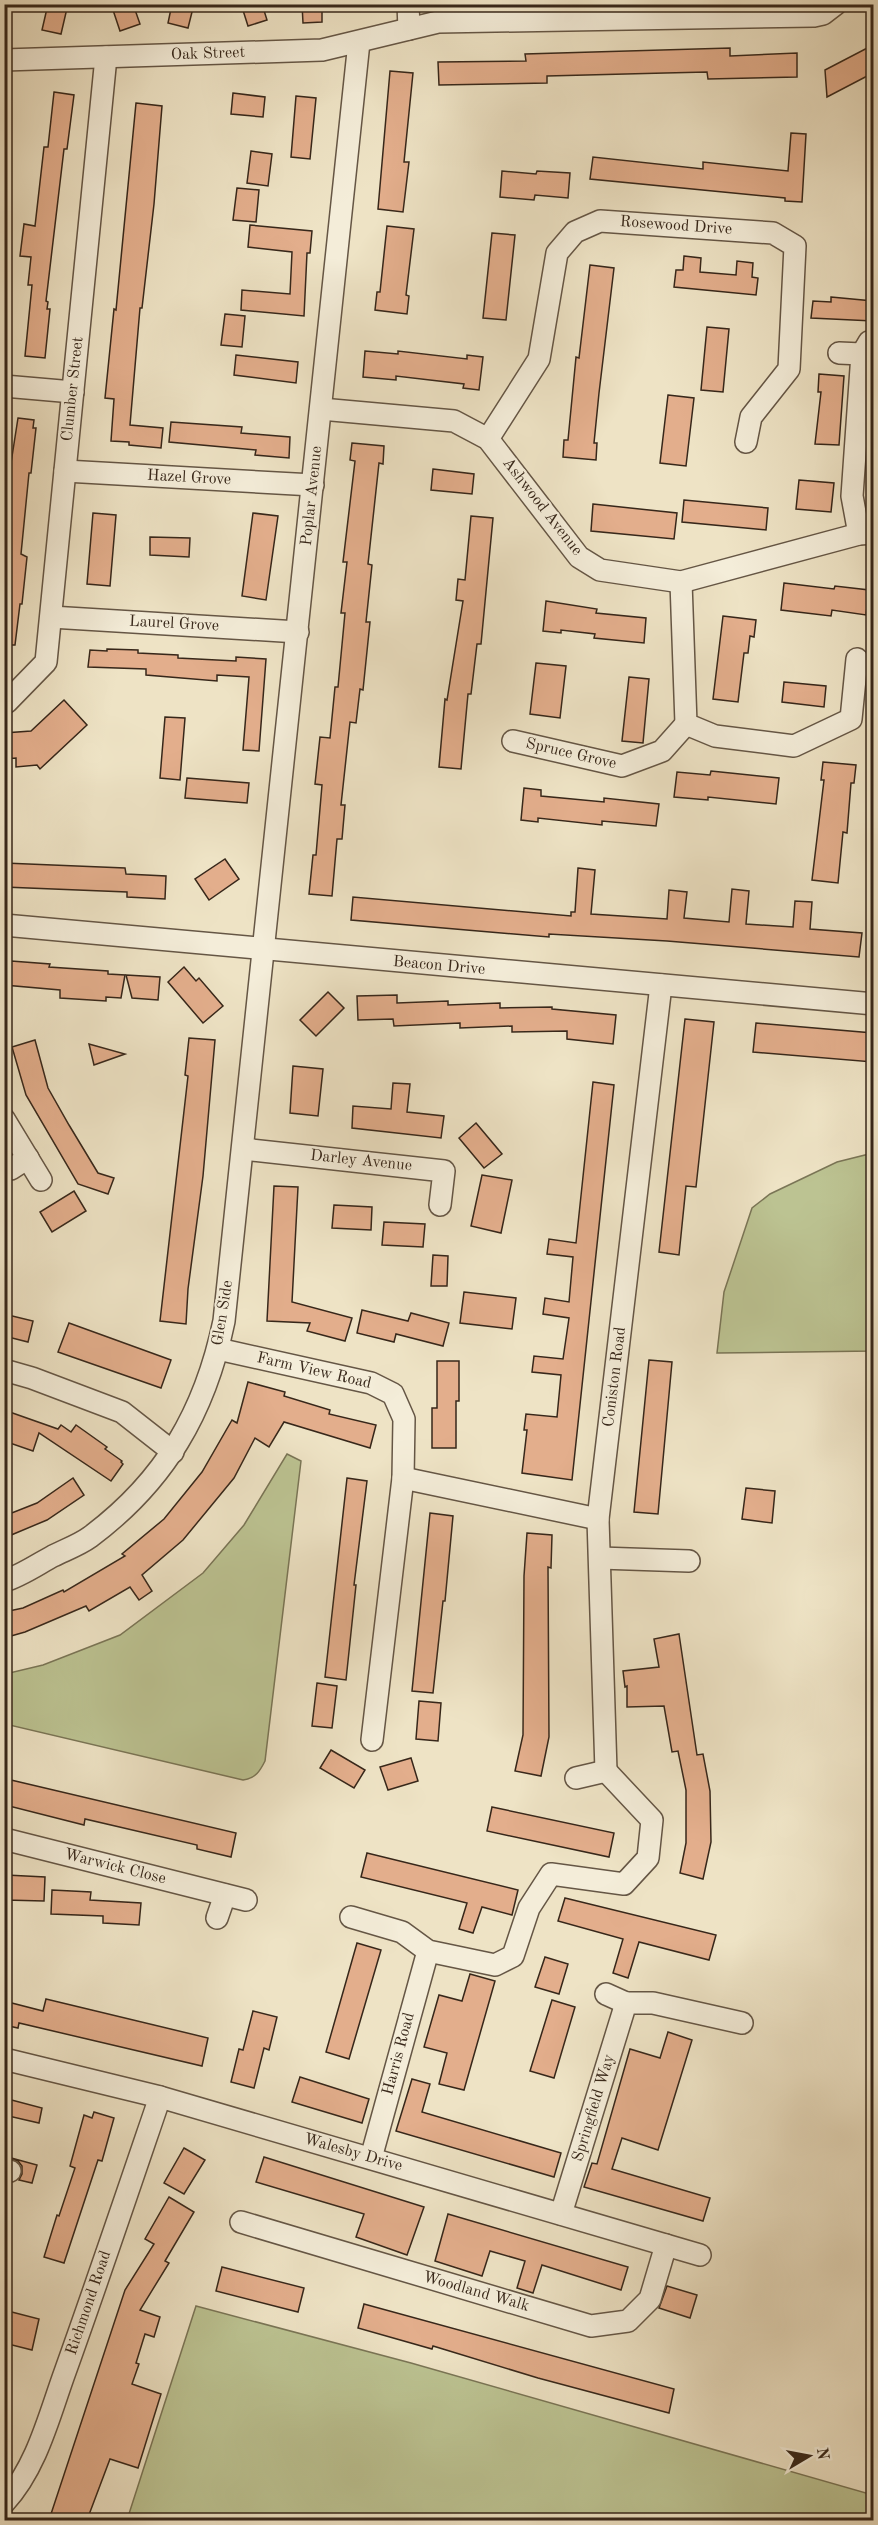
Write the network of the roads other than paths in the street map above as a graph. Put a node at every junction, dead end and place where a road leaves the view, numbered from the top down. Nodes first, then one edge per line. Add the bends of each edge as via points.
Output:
1 (408, 4) edge
2 (836, 4) edge
3 (409, 29) junction
4 (358, 42) junction
5 (106, 57) junction
6 (4, 60) edge
7 (868, 348) edge
8 (839, 352) dead end
9 (4, 386) edge
10 (73, 392) junction
11 (321, 409) junction
12 (488, 439) junction
13 (746, 442) dead end
14 (65, 471) junction
15 (313, 485) junction
16 (866, 533) edge
17 (681, 582) junction
18 (51, 617) junction
19 (298, 632) junction
20 (857, 659) dead end
21 (4, 702) edge
22 (686, 724) junction
23 (513, 741) dead end
24 (4, 925) edge
25 (265, 950) junction
26 (660, 985) junction
27 (873, 1004) edge
28 (4, 1119) edge
29 (243, 1149) junction
30 (41, 1180) dead end
31 (440, 1205) dead end
32 (218, 1349) junction
33 (4, 1370) edge
34 (173, 1452) junction
35 (403, 1478) junction
36 (598, 1519) junction
37 (600, 1558) junction
38 (689, 1561) dead end
39 (4, 1581) edge
40 (372, 1740) dead end
41 (606, 1771) junction
42 (576, 1778) dead end
43 (4, 1839) edge
44 (225, 1895) junction
45 (246, 1900) dead end
46 (351, 1917) dead end
47 (217, 1918) dead end
48 (428, 1950) junction
49 (606, 1994) dead end
50 (626, 2003) junction
51 (742, 2023) dead end
52 (4, 2059) edge
53 (160, 2097) junction
54 (371, 2158) junction
55 (561, 2214) junction
56 (241, 2222) dead end
57 (666, 2245) junction
58 (700, 2255) dead end
59 (4, 2503) edge

1 - 3 street
2 - 3 street, Oak Street via 814,16 438,22
3 - 4 street, Oak Street
4 - 5 street, Oak Street via 322,50
4 - 11 street, Poplar Avenue
5 - 6 street, Oak Street
5 - 10 street, Clumber Street
7 - 8 street
7 - 16 street via 852,496
9 - 10 street
10 - 14 street, Clumber Street
11 - 12 street, Ashwood Avenue via 454,421
11 - 15 street, Poplar Avenue
12 - 13 street, Rosewood Drive via 539,359 557,253 575,232 600,221 773,233 795,246 789,369 751,417
12 - 17 street, Ashwood Avenue via 579,557 600,570
14 - 15 street, Hazel Grove
14 - 18 street, Clumber Street
15 - 19 street, Poplar Avenue
16 - 17 street, Ashwood Avenue
17 - 22 street
18 - 19 street, Laurel Grove
18 - 21 street, Clumber Street via 46,662
19 - 25 street, Poplar Avenue
20 - 22 street via 851,719 794,746 715,736
22 - 23 street, Spruce Grove via 662,751 622,766
24 - 25 street, Beacon Drive
25 - 26 street, Beacon Drive
25 - 29 street, Glen Side
26 - 27 street, Beacon Drive
26 - 36 street, Coniston Road
28 - 30 street via 20,1163
29 - 31 street, Darley Avenue via 444,1171
29 - 32 street, Glen Side
32 - 34 street, Glen Side via 193,1419
32 - 35 street, Farm View Road via 360,1380 393,1394 404,1419
33 - 34 street via 122,1412
34 - 39 street, Glen Side via 140,1493 88,1538
35 - 36 street
35 - 40 street, Farm View Road
36 - 37 street, Coniston Road
37 - 38 street
37 - 41 street, Coniston Road
41 - 42 street
41 - 48 street via 652,1820 648,1858 624,1884 550,1874 529,1908 513,1956 495,1965
43 - 44 street, Warwick Close
44 - 45 street, Warwick Close
44 - 47 street
46 - 48 street via 402,1932
48 - 54 street, Harris Road
49 - 50 street
50 - 51 street via 653,2003
50 - 55 street, Springfield Way
52 - 53 street, Walesby Drive
53 - 54 street, Walesby Drive
53 - 59 street, Richmond Road via 31,2465
54 - 55 street, Walesby Drive
55 - 57 street, Walesby Drive
56 - 57 street, Woodland Walk via 591,2326 628,2321 650,2299
57 - 58 street, Walesby Drive

